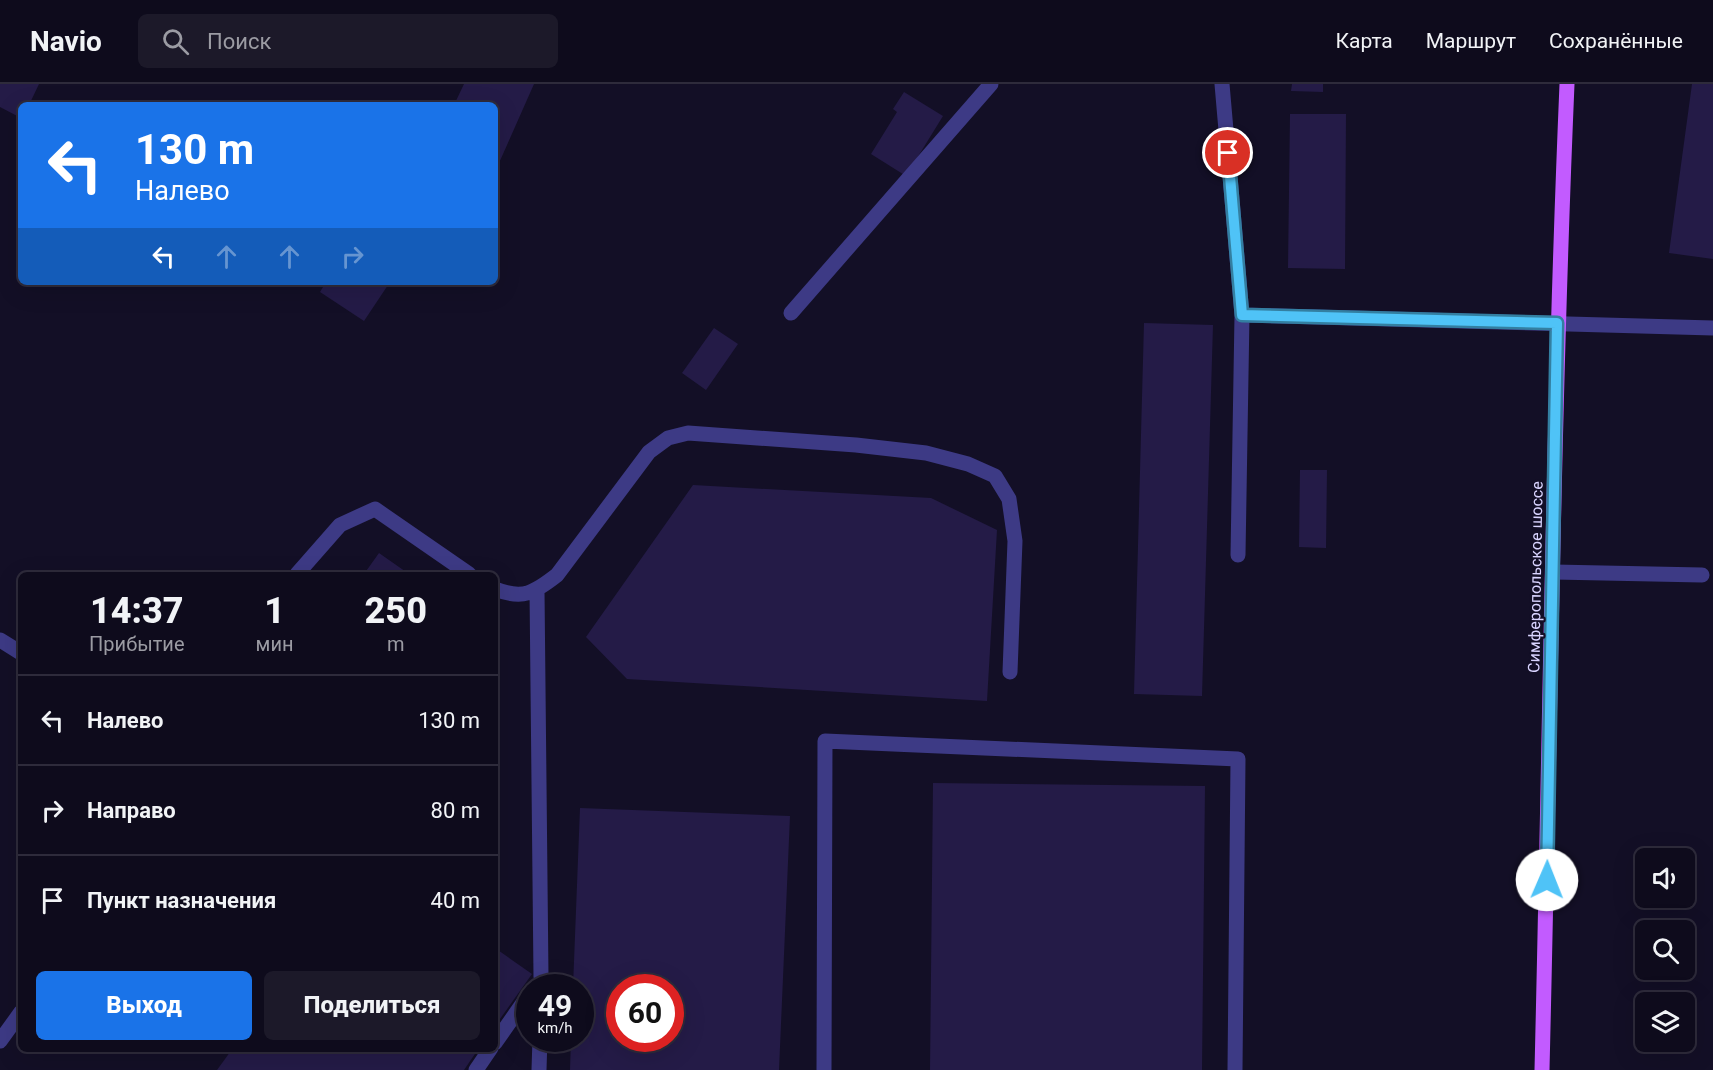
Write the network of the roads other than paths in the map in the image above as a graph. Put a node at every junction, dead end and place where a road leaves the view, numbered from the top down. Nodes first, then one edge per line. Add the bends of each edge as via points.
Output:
1 (991, 84) edge
2 (1222, 84) edge
3 (1567, 84) edge
4 (791, 313) dead end
5 (1242, 315) junction
6 (1557, 323) junction
7 (1713, 328) edge
8 (1238, 555) dead end
9 (299, 572) edge
10 (467, 572) edge
11 (1554, 572) junction
12 (1701, 575) dead end
13 (498, 590) edge
14 (537, 590) junction
15 (0, 640) edge
16 (18, 651) edge
17 (1010, 672) dead end
18 (538, 974) edge
19 (516, 1013) edge
20 (18, 1016) edge
21 (498, 1039) edge
22 (0, 1041) edge
23 (488, 1052) edge
24 (540, 1052) edge
25 (476, 1070) edge
26 (539, 1070) edge
27 (824, 1070) edge
28 (1235, 1070) edge
29 (1542, 1070) edge

1 - 4 lane
2 - 5 lane
3 - 6 main road, Симферопольское шоссе
5 - 6 lane
5 - 8 lane
6 - 7 lane
6 - 11 main road, Симферопольское шоссе
9 - 10 lane via 340,525 375,509
11 - 12 lane
11 - 29 main road, Симферопольское шоссе
13 - 14 lane via 513,596
14 - 17 lane via 557,575 649,452 668,438 688,433 926,453 995,476 1008,499 1015,541
14 - 18 lane
15 - 16 lane
19 - 21 lane
20 - 22 lane
23 - 25 lane
24 - 26 lane
27 - 28 lane via 825,741 1238,759

